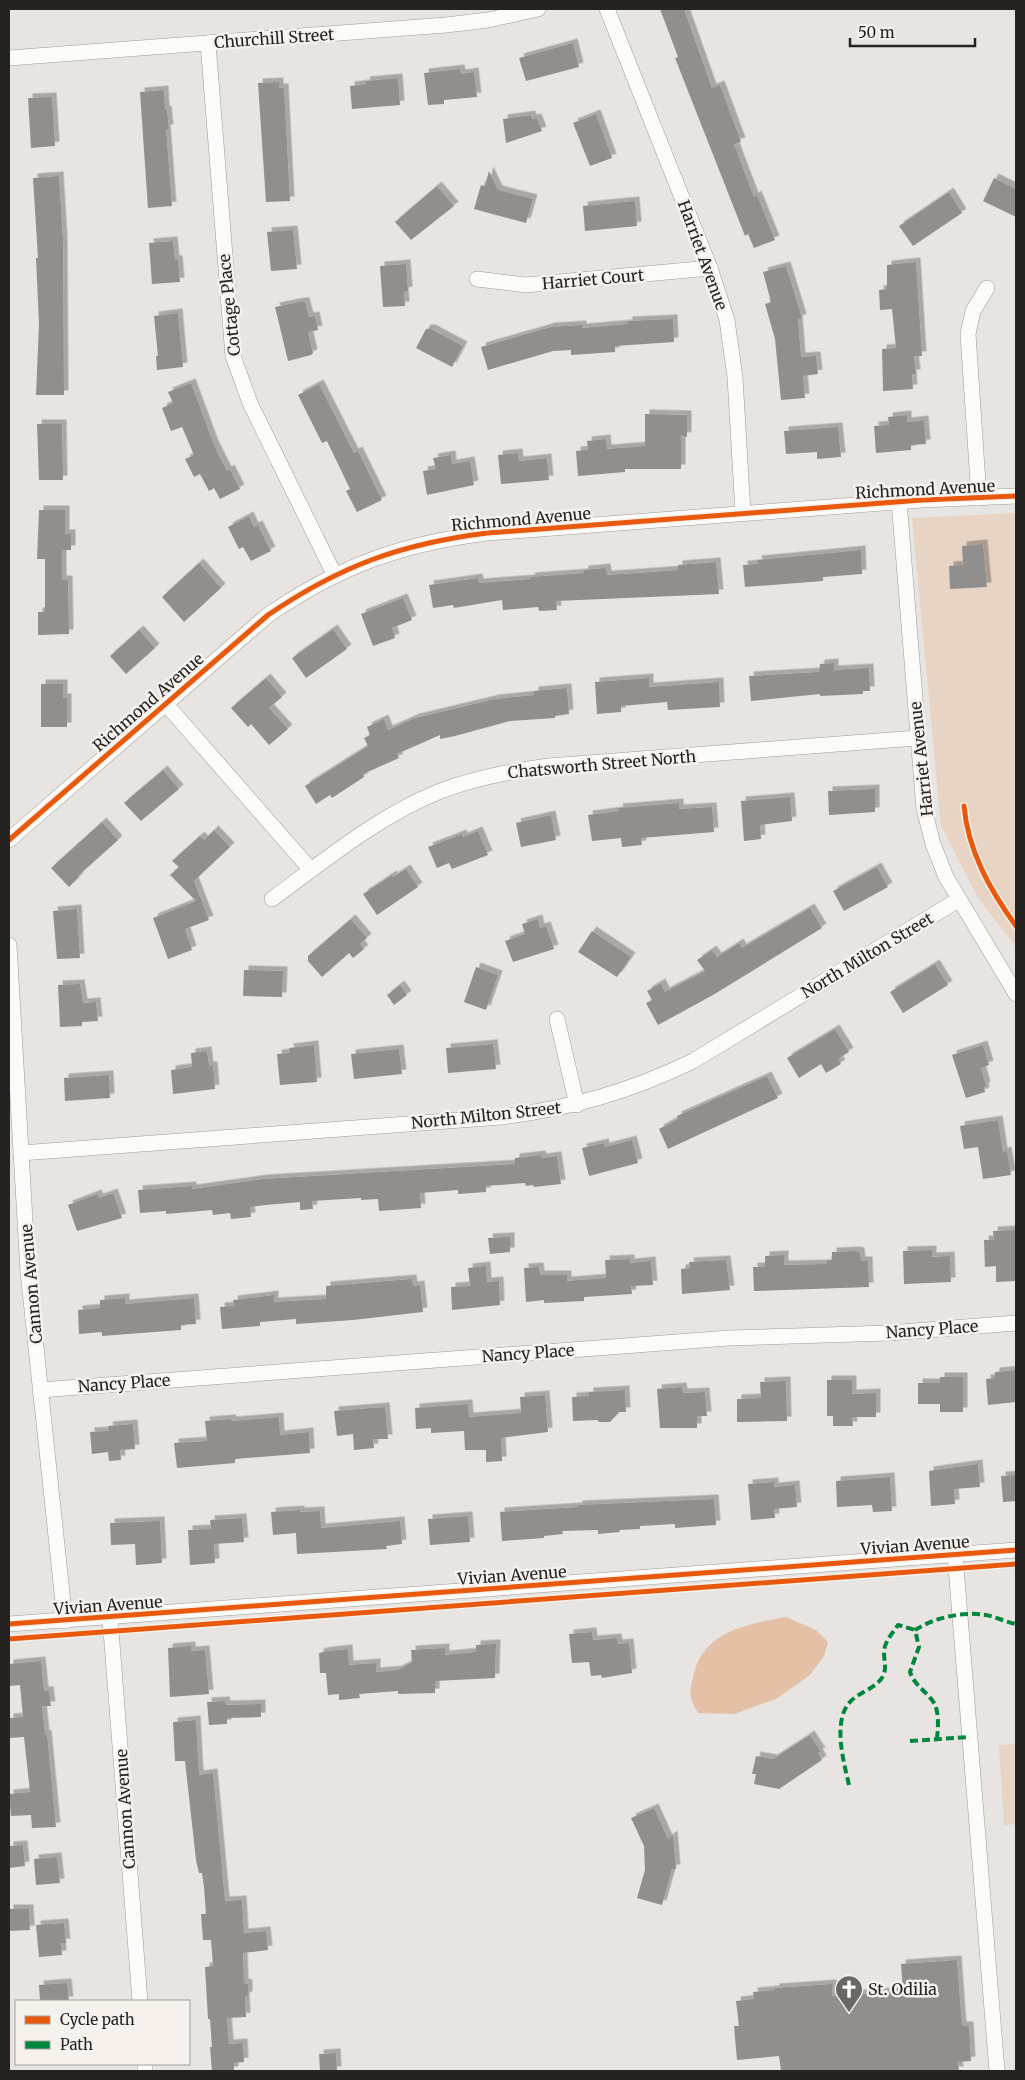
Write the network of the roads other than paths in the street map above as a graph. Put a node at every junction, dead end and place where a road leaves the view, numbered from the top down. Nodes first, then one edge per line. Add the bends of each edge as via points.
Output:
1 (538, 9) edge
2 (607, 9) edge
3 (208, 43) junction
4 (9, 58) edge
5 (710, 268) junction
6 (477, 279) dead end
7 (987, 288) dead end
8 (1016, 496) edge
9 (979, 498) junction
10 (899, 502) junction
11 (742, 513) junction
12 (334, 574) junction
13 (165, 703) junction
14 (917, 738) junction
15 (9, 840) edge
16 (311, 870) junction
17 (272, 899) dead end
18 (958, 900) junction
19 (9, 945) edge
20 (1016, 994) edge
21 (556, 1019) dead end
22 (577, 1105) junction
23 (21, 1153) junction
24 (1016, 1323) edge
25 (40, 1390) junction
26 (1016, 1550) edge
27 (955, 1555) junction
28 (110, 1618) junction
29 (65, 1621) junction
30 (9, 1624) edge
31 (140, 2000) edge
32 (997, 2071) edge

1 - 3 street, Churchill Street via 446,25
2 - 5 street, Harriet Avenue
3 - 4 street, Churchill Street
3 - 12 street, Cottage Place via 233,356 250,403
5 - 6 street, Harriet Court via 526,285
5 - 11 street, Harriet Avenue via 732,350
7 - 9 street via 973,311 968,334
8 - 9 street, Richmond Avenue
9 - 10 street, Richmond Avenue
10 - 11 street, Richmond Avenue
10 - 14 street, Harriet Avenue
11 - 12 street, Richmond Avenue via 445,538 403,548
12 - 13 street, Richmond Avenue via 268,615
13 - 15 street, Richmond Avenue
13 - 16 street
14 - 16 street, Chatsworth Street North via 511,771 465,783 403,809
14 - 18 street, Harriet Avenue via 924,809 933,844
16 - 17 street, Chatsworth Street North
18 - 20 street, Harriet Avenue
18 - 22 street, North Milton Street via 694,1061 632,1088
19 - 23 street, Cannon Avenue
21 - 22 street
22 - 23 street, North Milton Street via 501,1117
23 - 25 street, Cannon Avenue via 28,1272
24 - 25 street, Nancy Place via 889,1333 729,1338
25 - 29 street, Cannon Avenue
26 - 27 street, Vivian Avenue
27 - 28 street, Vivian Avenue
27 - 32 street
28 - 29 street, Vivian Avenue
28 - 31 street, Cannon Avenue
29 - 30 street, Vivian Avenue

